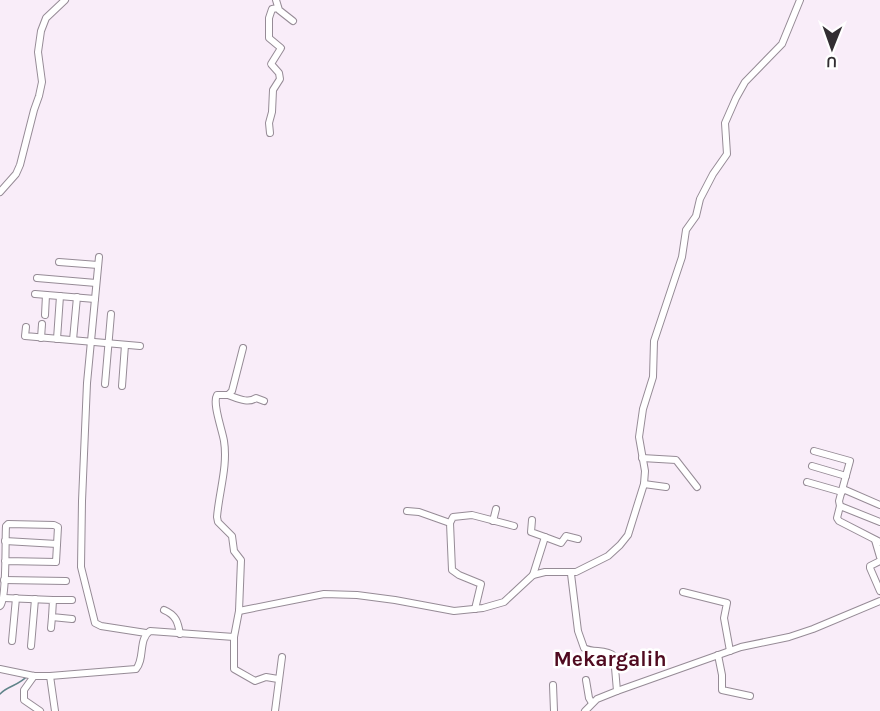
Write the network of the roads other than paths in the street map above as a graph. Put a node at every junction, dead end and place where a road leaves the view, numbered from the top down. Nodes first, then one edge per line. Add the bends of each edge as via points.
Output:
1 (65, 0) edge
2 (276, 0) edge
3 (800, 0) edge
4 (278, 8) junction
5 (293, 21) dead end
6 (270, 133) dead end
7 (0, 192) edge
8 (99, 257) dead end
9 (59, 262) dead end
10 (98, 265) junction
11 (37, 278) dead end
12 (96, 283) junction
13 (35, 294) dead end
14 (46, 295) junction
15 (60, 296) junction
16 (76, 297) junction
17 (95, 299) junction
18 (111, 314) dead end
19 (45, 315) dead end
20 (42, 324) dead end
21 (26, 327) dead end
22 (41, 338) junction
23 (57, 339) junction
24 (73, 340) junction
25 (91, 342) junction
26 (108, 343) junction
27 (125, 345) junction
28 (140, 346) dead end
29 (243, 348) dead end
30 (105, 384) dead end
31 (122, 386) dead end
32 (228, 394) junction
33 (264, 401) dead end
34 (814, 451) dead end
35 (642, 458) junction
36 (812, 466) dead end
37 (846, 476) junction
38 (807, 483) dead end
39 (644, 484) junction
40 (666, 487) dead end
41 (697, 487) dead end
42 (842, 490) junction
43 (880, 505) edge
44 (840, 506) junction
45 (496, 509) dead end
46 (407, 511) dead end
47 (532, 520) dead end
48 (493, 521) junction
49 (880, 522) edge
50 (450, 523) junction
51 (514, 526) dead end
52 (545, 537) junction
53 (579, 540) dead end
54 (5, 541) junction
55 (878, 541) edge
56 (57, 544) junction
57 (880, 559) edge
58 (5, 561) junction
59 (571, 574) junction
60 (533, 575) junction
61 (4, 580) junction
62 (66, 581) dead end
63 (878, 581) edge
64 (880, 591) edge
65 (683, 592) dead end
66 (4, 598) junction
67 (16, 598) junction
68 (35, 599) junction
69 (53, 600) junction
70 (72, 600) dead end
71 (880, 601) edge
72 (0, 606) edge
73 (475, 609) junction
74 (164, 610) dead end
75 (239, 610) junction
76 (52, 617) junction
77 (72, 619) dead end
78 (51, 628) dead end
79 (146, 633) junction
80 (180, 634) junction
81 (234, 638) junction
82 (12, 641) dead end
83 (31, 646) dead end
84 (730, 651) junction
85 (718, 655) junction
86 (282, 657) dead end
87 (0, 669) edge
88 (34, 676) junction
89 (50, 676) junction
90 (278, 679) junction
91 (586, 680) dead end
92 (553, 685) dead end
93 (616, 691) junction
94 (750, 696) dead end
95 (592, 703) junction
96 (40, 711) edge
97 (55, 711) edge
98 (275, 711) edge
99 (554, 711) edge
100 (585, 711) edge

1 - 7 street via 44,23 38,52 42,82 39,96 20,165
2 - 4 street
3 - 35 street via 782,44 745,82 736,98 725,123 727,154 686,230 682,257 654,341 653,377 639,437
4 - 5 street
4 - 6 street via 272,9 269,18 269,38 281,48 271,64 280,79 273,90
8 - 10 street
9 - 10 street
10 - 12 street
11 - 12 street
12 - 17 street
13 - 14 street
14 - 15 street
14 - 19 street
15 - 16 street
15 - 23 street
16 - 17 street
16 - 24 street
17 - 25 street
18 - 26 street
20 - 22 street
21 - 22 street via 25,336
22 - 23 street
23 - 24 street
24 - 25 street
25 - 26 street
25 - 79 street via 83,447 81,567 95,623
26 - 27 street
26 - 30 street
27 - 28 street
27 - 31 street
29 - 32 street
32 - 33 street via 251,402 256,398
32 - 75 street via 215,396 225,445 216,517 232,536 234,551 241,560
34 - 37 street via 850,461
35 - 39 street
35 - 41 street via 676,460
36 - 37 street
37 - 42 street
38 - 42 street
39 - 40 street
39 - 59 street via 625,540 609,556
42 - 43 street
42 - 44 street
44 - 49 street
44 - 55 street via 839,521
45 - 48 street
46 - 50 street
47 - 52 street via 531,532
48 - 50 street via 470,515 453,517
48 - 51 street
50 - 73 street via 452,570 481,584
52 - 53 street via 561,543 566,536
52 - 60 street
54 - 56 street
54 - 56 street via 9,524 54,525 58,529
54 - 58 street
55 - 57 street
56 - 58 street via 56,562
57 - 63 street via 870,566
58 - 61 street
59 - 60 street
59 - 93 street via 584,648 613,654
60 - 73 street via 504,602
61 - 62 street
61 - 66 street
63 - 64 street
65 - 84 street via 727,603 724,618
66 - 67 street
66 - 72 street
67 - 68 street
67 - 82 street
68 - 69 street
68 - 83 street
69 - 70 street
69 - 76 street
71 - 84 street via 813,629
73 - 75 street via 454,611 357,595 324,594
74 - 80 street via 177,619
75 - 81 street
76 - 77 street
76 - 78 street
79 - 80 street
79 - 89 street via 136,669
80 - 81 street
81 - 90 street via 234,669 255,681
84 - 85 street
85 - 93 street
85 - 94 street via 722,690
86 - 90 street
87 - 88 street
88 - 89 street
88 - 96 street via 24,690 24,700
89 - 97 street
90 - 98 street
91 - 95 street
92 - 99 street
93 - 95 street
95 - 100 street

